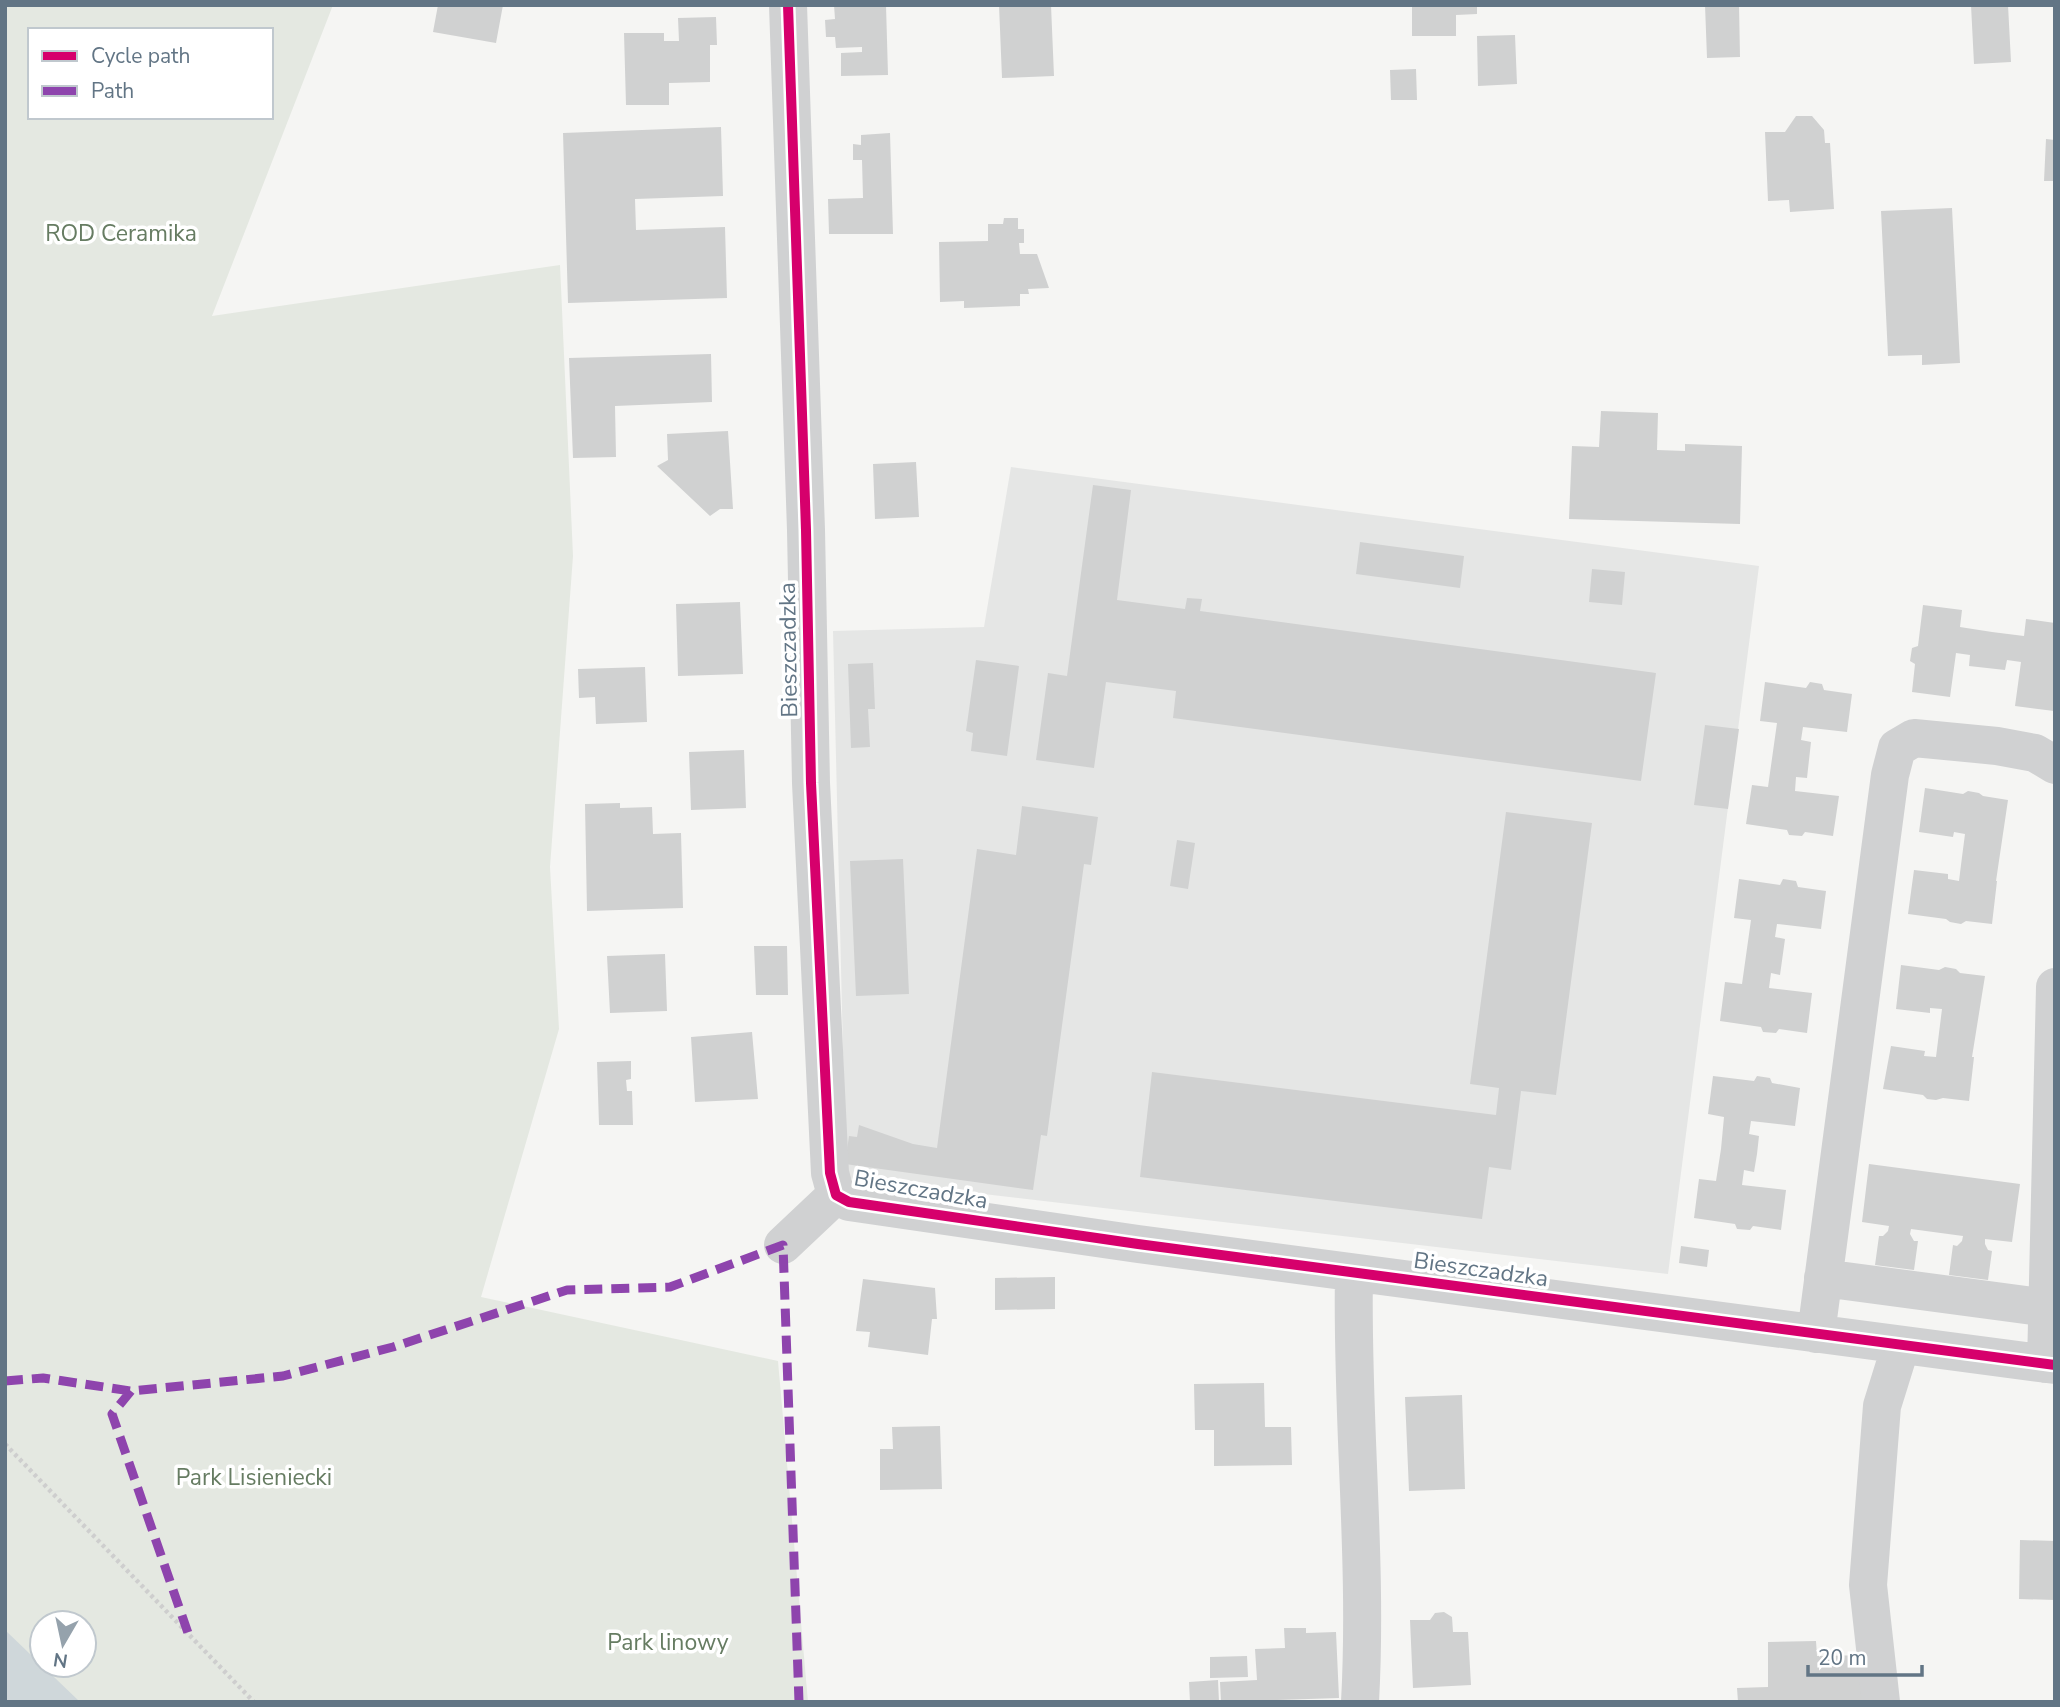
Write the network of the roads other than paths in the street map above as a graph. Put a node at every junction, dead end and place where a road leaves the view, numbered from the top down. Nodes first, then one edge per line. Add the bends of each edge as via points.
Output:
1 (789, 5) edge
2 (2055, 765) edge
3 (2055, 987) edge
4 (836, 1195) junction
5 (783, 1245) dead end
6 (1354, 1273) junction
7 (1823, 1278) junction
8 (2048, 1308) junction
9 (1816, 1334) junction
10 (1901, 1346) junction
11 (2050, 1365) edge
12 (1360, 1702) edge
13 (1881, 1702) edge

1 - 4 street, Bieszczadzka via 811,783 830,1173
2 - 7 street via 2035,753 1997,746 1914,738 1897,748
3 - 8 street
4 - 5 street
4 - 6 street, Bieszczadzka via 849,1202
6 - 9 street, Bieszczadzka
6 - 12 street via 1364,1640
7 - 8 street
7 - 9 street
8 - 11 street
9 - 10 street, Bieszczadzka
10 - 11 street, Bieszczadzka
10 - 13 street via 1882,1406 1868,1585

